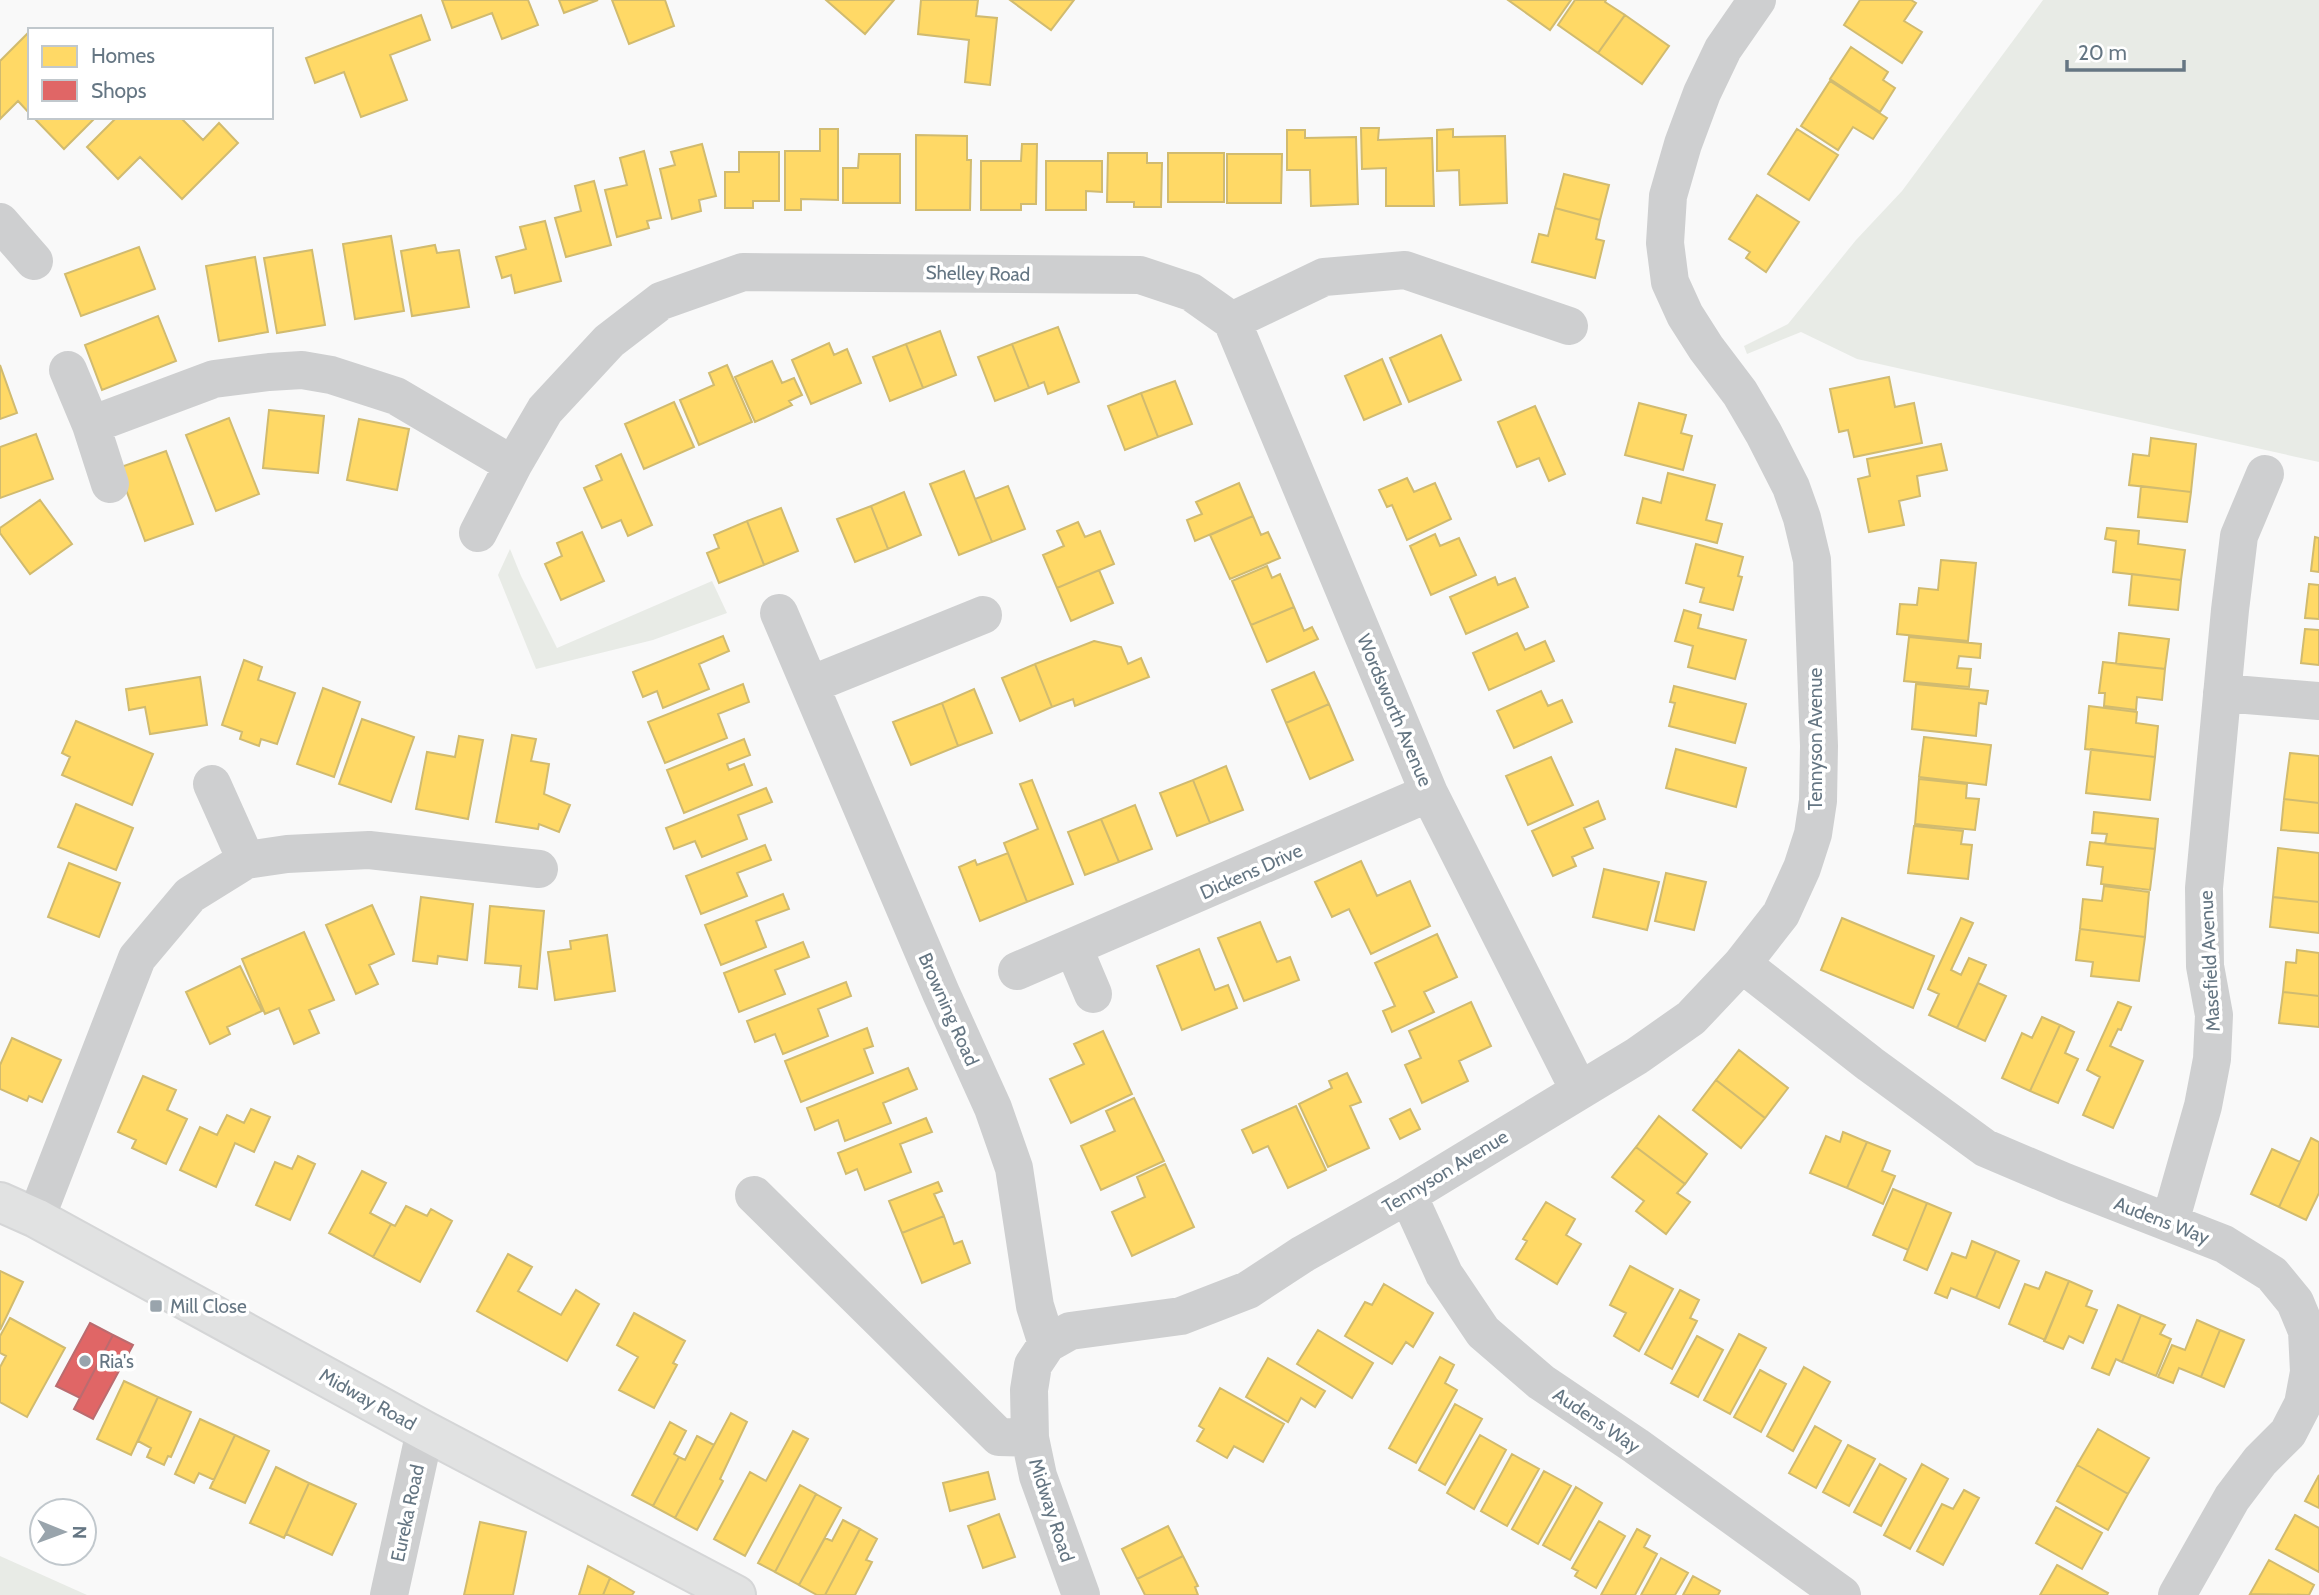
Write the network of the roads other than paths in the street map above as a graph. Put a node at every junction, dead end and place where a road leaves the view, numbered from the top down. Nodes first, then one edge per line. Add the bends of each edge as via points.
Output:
1 (1747, 3) edge
2 (0, 222) edge
3 (34, 261) dead end
4 (1233, 321) junction
5 (1569, 326) dead end
6 (68, 370) dead end
7 (91, 425) junction
8 (513, 465) junction
9 (2265, 474) dead end
10 (110, 484) dead end
11 (478, 533) dead end
12 (779, 613) dead end
13 (983, 615) dead end
14 (810, 685) junction
15 (2222, 693) junction
16 (2319, 701) edge
17 (212, 784) dead end
18 (1429, 793) junction
19 (246, 860) junction
20 (538, 869) dead end
21 (1074, 949) junction
22 (1742, 964) junction
23 (1017, 971) dead end
24 (1093, 994) dead end
25 (1579, 1090) junction
26 (754, 1195) dead end
27 (1408, 1195) junction
28 (0, 1202) edge
29 (36, 1218) junction
30 (2170, 1222) junction
31 (2313, 1330) edge
32 (1047, 1344) junction
33 (425, 1431) junction
34 (1030, 1438) junction
35 (389, 1595) edge
36 (736, 1595) edge
37 (1081, 1595) edge
38 (1842, 1595) edge
39 (2177, 1595) edge

1 - 22 street, Tennyson Avenue via 1683,144 1668,196 1665,243 1670,282 1685,315 1764,434 1791,487 1812,560 1819,746 1813,834 1781,914
2 - 3 street
4 - 5 street via 1324,277 1405,270
4 - 8 street, Shelley Road via 1191,292 1140,275 743,272 661,300 609,341 545,410
4 - 18 street, Wordsworth Avenue
6 - 7 street
7 - 8 street via 214,379 302,370 396,396
7 - 10 street
8 - 11 street, Shelley Road
9 - 15 street, Masefield Avenue via 2239,536
12 - 14 street, Browning Road
13 - 14 street
14 - 32 street, Browning Road via 993,1108 1014,1168 1035,1306
15 - 16 street
15 - 30 street, Masefield Avenue via 2204,888 2205,967 2214,1015 2212,1059
17 - 19 street
18 - 21 street, Dickens Drive
18 - 25 street, Wordsworth Avenue
19 - 20 street via 369,850
19 - 29 street via 190,895 138,958
21 - 23 street, Dickens Drive
21 - 24 street
22 - 25 street, Tennyson Avenue via 1691,1018
22 - 30 street, Audens Way via 1985,1148
25 - 27 street, Tennyson Avenue
26 - 34 street via 999,1437
27 - 32 street, Tennyson Avenue via 1248,1290 1181,1316 1070,1331
27 - 38 street, Audens Way via 1444,1274 1483,1332 1541,1382
28 - 29 main road, Midway Road
29 - 33 main road, Midway Road
30 - 31 street, Audens Way via 2224,1244 2272,1274
31 - 39 street, Audens Way via 2303,1404 2288,1433 2232,1498
32 - 34 street, Midway Road via 1033,1365
33 - 35 street, Eureka Road
33 - 36 main road, Midway Road
34 - 37 street, Midway Road via 1038,1476

